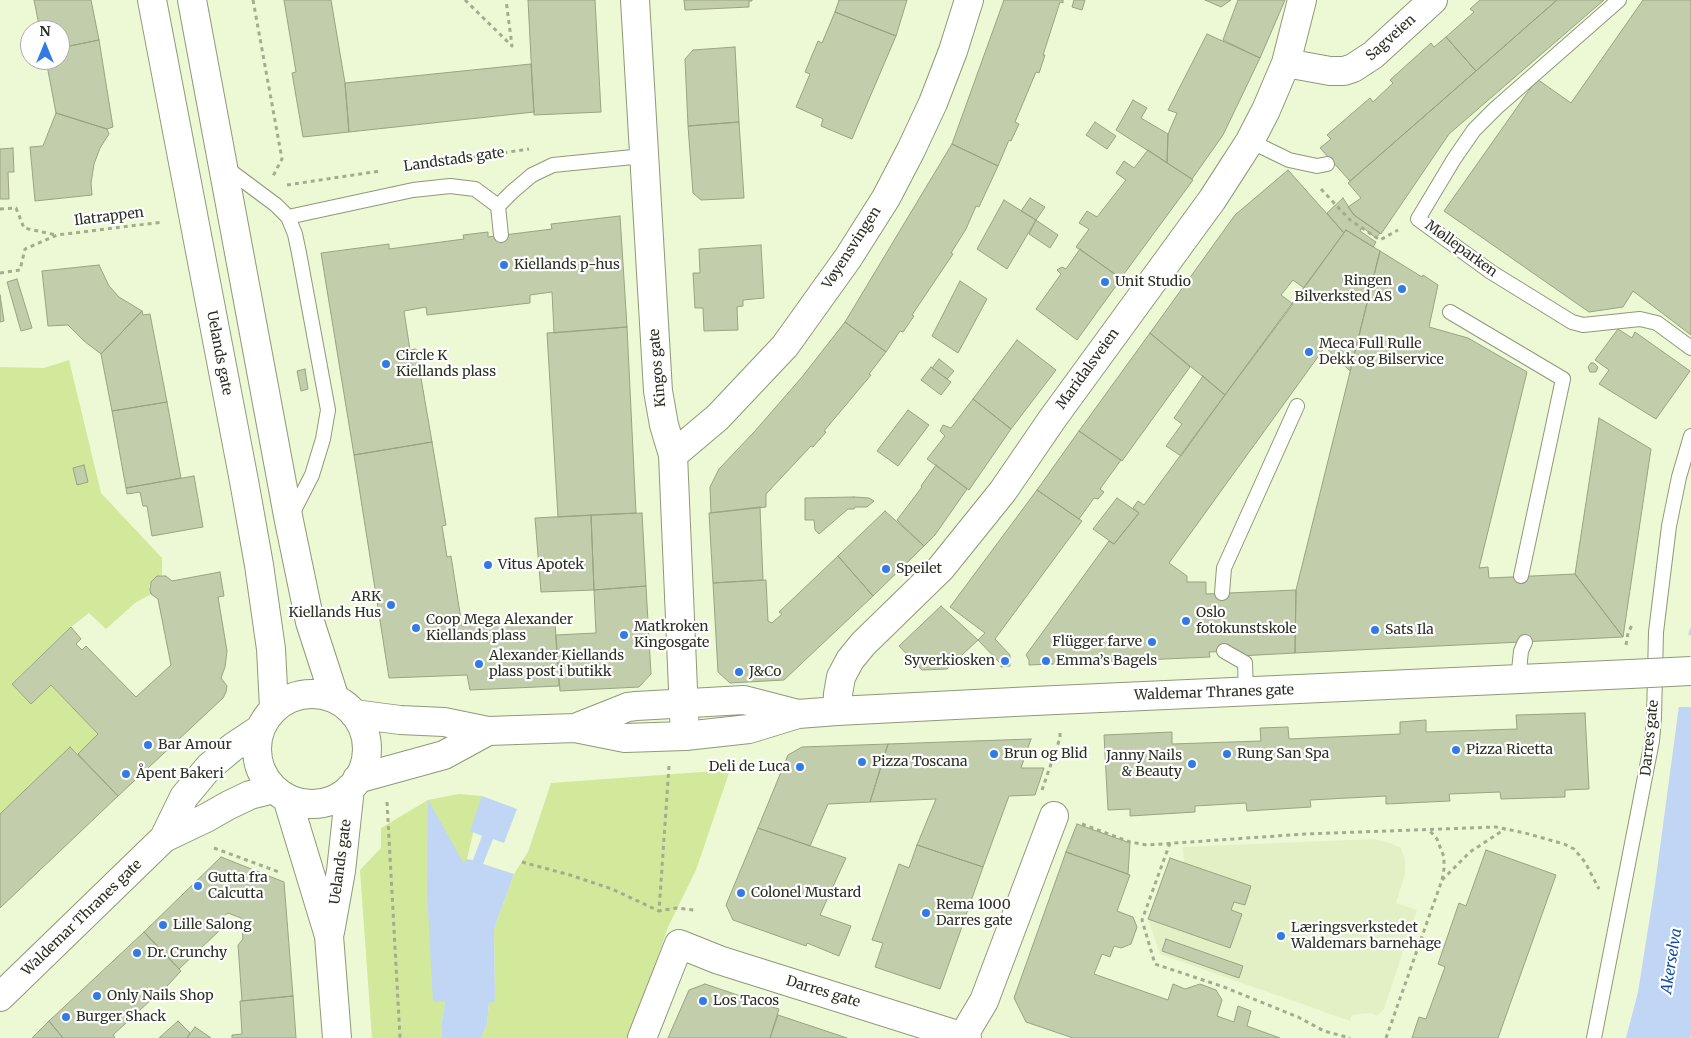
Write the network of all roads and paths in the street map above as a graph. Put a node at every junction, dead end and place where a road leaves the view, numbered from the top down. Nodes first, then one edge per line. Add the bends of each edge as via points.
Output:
1 (152, 0) edge
2 (192, 0) edge
3 (253, 0) edge
4 (465, 0) edge
5 (506, 0) edge
6 (635, 0) edge
7 (969, 0) edge
8 (1302, 0) edge
9 (1433, 0) edge
10 (1619, 0) edge
11 (1286, 63) junction
12 (1250, 141) junction
13 (533, 148) dead end
14 (643, 156) junction
15 (444, 162) dead end
16 (1327, 164) dead end
17 (222, 166) junction
18 (385, 170) dead end
19 (271, 181) dead end
20 (287, 185) dead end
21 (1332, 200) dead end
22 (498, 206) junction
23 (0, 209) edge
24 (288, 217) junction
25 (163, 222) dead end
26 (57, 235) junction
27 (502, 235) dead end
28 (1380, 240) dead end
29 (0, 273) edge
30 (1450, 312) dead end
31 (1691, 348) edge
32 (1297, 406) dead end
33 (1691, 436) edge
34 (672, 456) junction
35 (289, 521) junction
36 (1521, 576) dead end
37 (1222, 593) dead end
38 (1632, 625) dead end
39 (1525, 642) dead end
40 (1626, 645) dead end
41 (1224, 651) dead end
42 (1691, 671) edge
43 (1518, 680) junction
44 (1246, 692) junction
45 (684, 704) junction
46 (344, 706) junction
47 (837, 711) junction
48 (798, 714) junction
49 (267, 719) junction
50 (575, 728) junction
51 (488, 731) junction
52 (1060, 731) dead end
53 (685, 736) junction
54 (669, 765) dead end
55 (354, 784) junction
56 (1042, 791) dead end
57 (280, 793) junction
58 (387, 800) dead end
59 (1054, 816) joint
60 (1505, 829) junction
61 (1429, 830) junction
62 (164, 838) junction
63 (1170, 842) junction
64 (212, 847) dead end
65 (522, 862) dead end
66 (286, 875) dead end
67 (1442, 880) junction
68 (694, 910) dead end
69 (660, 911) junction
70 (1620, 913) junction
71 (329, 936) junction
72 (0, 997) edge
73 (964, 1037) edge
74 (337, 1038) edge
75 (400, 1038) edge
76 (642, 1038) edge
77 (1350, 1038) edge
78 (1386, 1038) edge
79 (1594, 1038) edge

1 - 49 street, Uelands gate via 267,616 271,649
2 - 17 street
3 - 19 path via 282,159
4 - 5 path via 512,46
6 - 14 street, Kingos gate
7 - 34 street, Vøyensvingen via 953,51 911,150 886,198 848,258 785,346 718,417
8 - 11 street, Maridalsveien
9 - 11 street, Sagveien via 1373,55 1354,68 1344,72 1330,71
10 - 31 lane, Mølleparken via 1474,130 1418,218 1491,272 1572,322 1640,319 1657,324
11 - 12 street, Maridalsveien
12 - 16 lane via 1289,160 1317,166
12 - 47 street, Maridalsveien via 1212,200 1003,491 941,568 850,660 841,677
13 - 15 path, Landstads gate
14 - 22 lane via 552,165 532,175
14 - 34 street, Kingos gate via 658,391
17 - 24 lane via 276,204
17 - 35 street
18 - 20 path, Landstads gate
21 - 28 path via 1350,220
22 - 24 lane, Landstads gate via 475,190 450,186 413,190
22 - 27 lane
23 - 26 path, Ilatrappen via 16,208 24,228
24 - 35 lane via 299,253 328,410 312,475
25 - 26 path, Ilatrappen
26 - 29 path, Ilatrappen via 25,249 20,270
30 - 36 lane via 1563,379
32 - 37 lane via 1224,568
33 - 70 lane, Darres gate via 1669,526 1656,632 1652,741
34 - 45 street, Kingos gate
35 - 46 street via 310,622
38 - 40 path
39 - 43 lane
41 - 44 lane via 1246,663
42 - 43 street, Waldemar Thranes gate, bridge
43 - 44 street, Waldemar Thranes gate
44 - 47 street, Waldemar Thranes gate
45 - 48 street, Waldemar Thranes gate via 744,700
45 - 50 street, Waldemar Thranes gate via 628,707
45 - 53 street, Kingos gate
46 - 49 street via 322,694 309,693 296,696
46 - 51 street, Waldemar Thranes gate via 400,720 444,722
46 - 55 street via 362,726 366,739 364,767
47 - 48 street, Waldemar Thranes gate
48 - 53 street, Waldemar Thranes gate via 749,729
49 - 57 street via 256,745 258,761 264,776
49 - 62 street, Waldemar Thranes gate via 209,767 184,797
50 - 51 street, Waldemar Thranes gate
50 - 53 street, Waldemar Thranes gate via 625,738
51 - 55 street, Waldemar Thranes gate via 444,755
52 - 56 path
54 - 69 path
55 - 57 street via 337,798 320,803 303,803
55 - 71 street, Uelands gate
57 - 62 street, Waldemar Thranes gate via 250,795
57 - 71 street, Uelands gate
58 - 75 path
59 - 63 path via 1130,842 1147,845
59 - 73 street via 984,1000
60 - 61 path
60 - 67 path via 1470,852
60 - 70 path via 1574,849 1595,878 1605,902
61 - 63 path
61 - 67 path via 1437,839 1444,857
62 - 72 street, Waldemar Thranes gate
63 - 77 path via 1142,920 1155,964 1224,987 1324,1031
64 - 66 path
65 - 69 path via 603,886
67 - 78 path
68 - 69 path via 676,908
70 - 79 lane, Darres gate
71 - 74 street, Uelands gate
73 - 76 street, Darres gate via 679,944

